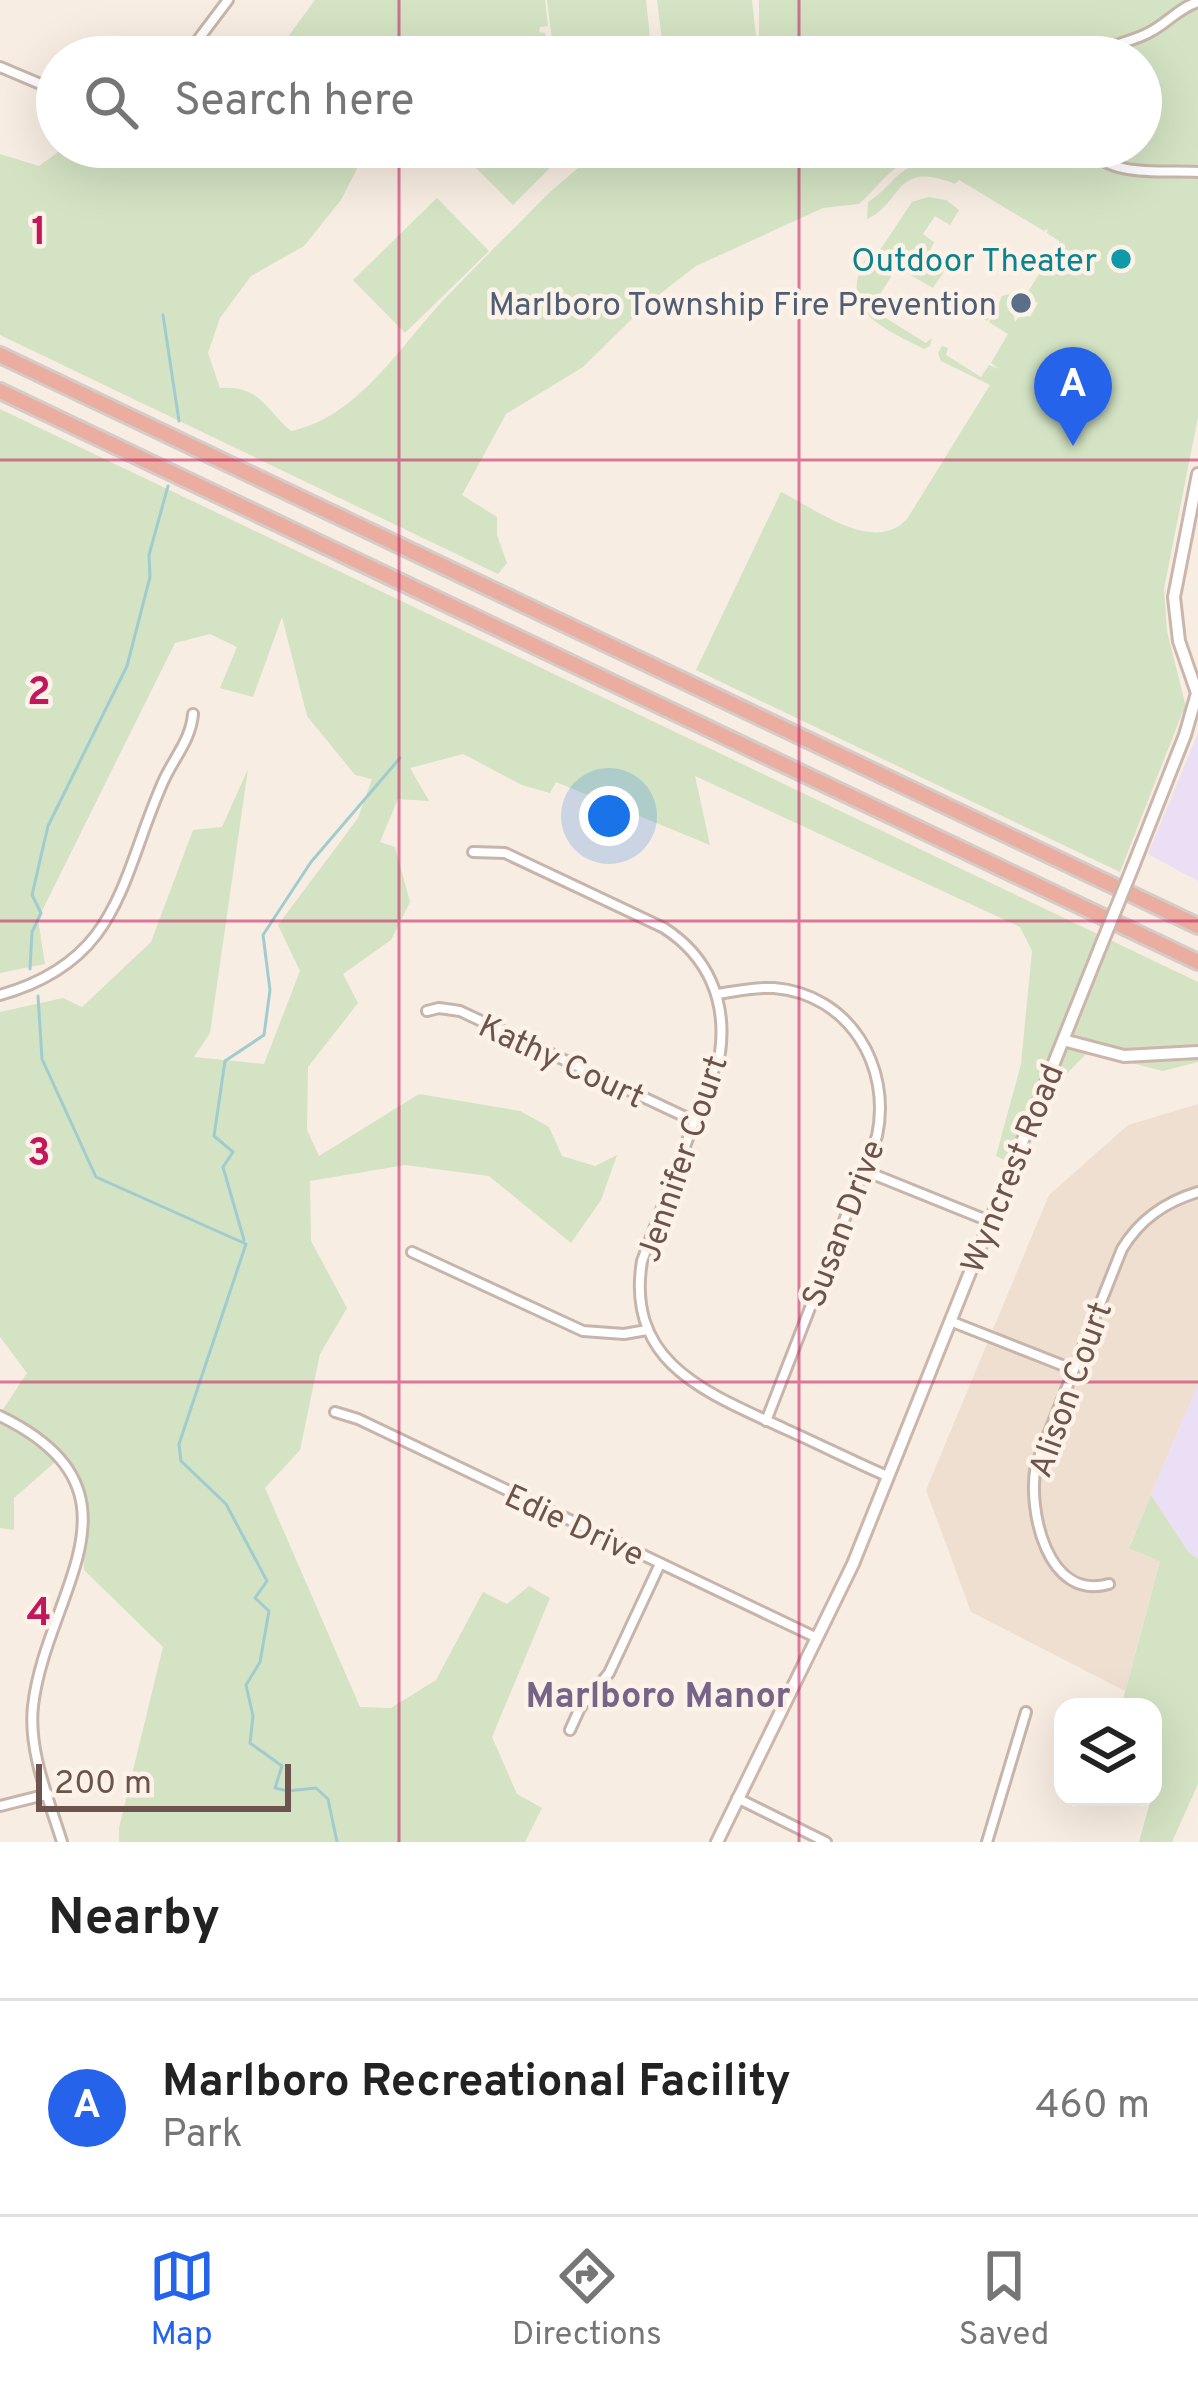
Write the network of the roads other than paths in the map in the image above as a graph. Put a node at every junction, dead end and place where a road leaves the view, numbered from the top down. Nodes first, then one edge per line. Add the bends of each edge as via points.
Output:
1 (228, 0) edge
2 (1198, 2) edge
3 (201, 36) edge
4 (1138, 36) edge
5 (0, 67) edge
6 (36, 82) edge
7 (1132, 168) edge
8 (1198, 172) edge
9 (0, 355) edge
10 (0, 391) edge
11 (1198, 474) edge
12 (1197, 694) edge
13 (193, 714) dead end
14 (1198, 729) edge
15 (1185, 735) junction
16 (473, 852) dead end
17 (1198, 926) edge
18 (1198, 962) edge
19 (718, 994) junction
20 (0, 995) edge
21 (427, 1011) dead end
22 (1063, 1040) junction
23 (1198, 1052) edge
24 (694, 1121) junction
25 (865, 1172) junction
26 (1198, 1192) edge
27 (989, 1221) junction
28 (412, 1252) dead end
29 (949, 1320) junction
30 (647, 1330) junction
31 (1072, 1369) junction
32 (335, 1412) dead end
33 (0, 1416) edge
34 (766, 1420) junction
35 (887, 1476) junction
36 (660, 1564) junction
37 (1108, 1584) dead end
38 (815, 1637) junction
39 (1026, 1712) dead end
40 (570, 1730) dead end
41 (47, 1794) junction
42 (737, 1798) junction
43 (0, 1806) edge
44 (62, 1842) edge
45 (717, 1842) edge
46 (826, 1842) edge
47 (987, 1842) edge

1 - 3 street
2 - 4 street
5 - 6 street
7 - 8 street
9 - 17 highway
10 - 18 highway
11 - 12 street, Wyncrest Road via 1174,597
12 - 15 street, Wyncrest Road
13 - 20 street via 124,892 102,928 63,966
14 - 15 street
15 - 22 street, Wyncrest Road, bridge
16 - 19 street via 505,853 664,928 696,955
19 - 24 street, Jennifer Court via 720,1054
19 - 25 street, Susan Drive via 793,991 852,1028 872,1059 881,1098
21 - 24 street, Kathy Court via 460,1011
22 - 23 street via 1124,1056
22 - 27 street, Wyncrest Road
24 - 30 street, Jennifer Court via 642,1262
25 - 27 street
25 - 34 street, Susan Drive
26 - 31 street, Alison Court via 1159,1208 1128,1238
27 - 29 street, Wyncrest Road
28 - 30 street via 572,1327 608,1335
29 - 31 street
29 - 35 street, Wyncrest Road
30 - 34 street via 678,1373
31 - 37 street, Alison Court via 1036,1465 1034,1514 1063,1572 1085,1587
32 - 36 street, Edie Drive
33 - 41 street via 53,1450 82,1509 80,1554 33,1704
34 - 35 street
35 - 38 street, Wyncrest Road
36 - 38 street, Edie Drive
36 - 40 street via 609,1673
38 - 42 street, Wyncrest Road
39 - 47 street
41 - 43 street
41 - 44 street
42 - 45 street, Wyncrest Road
42 - 46 street

